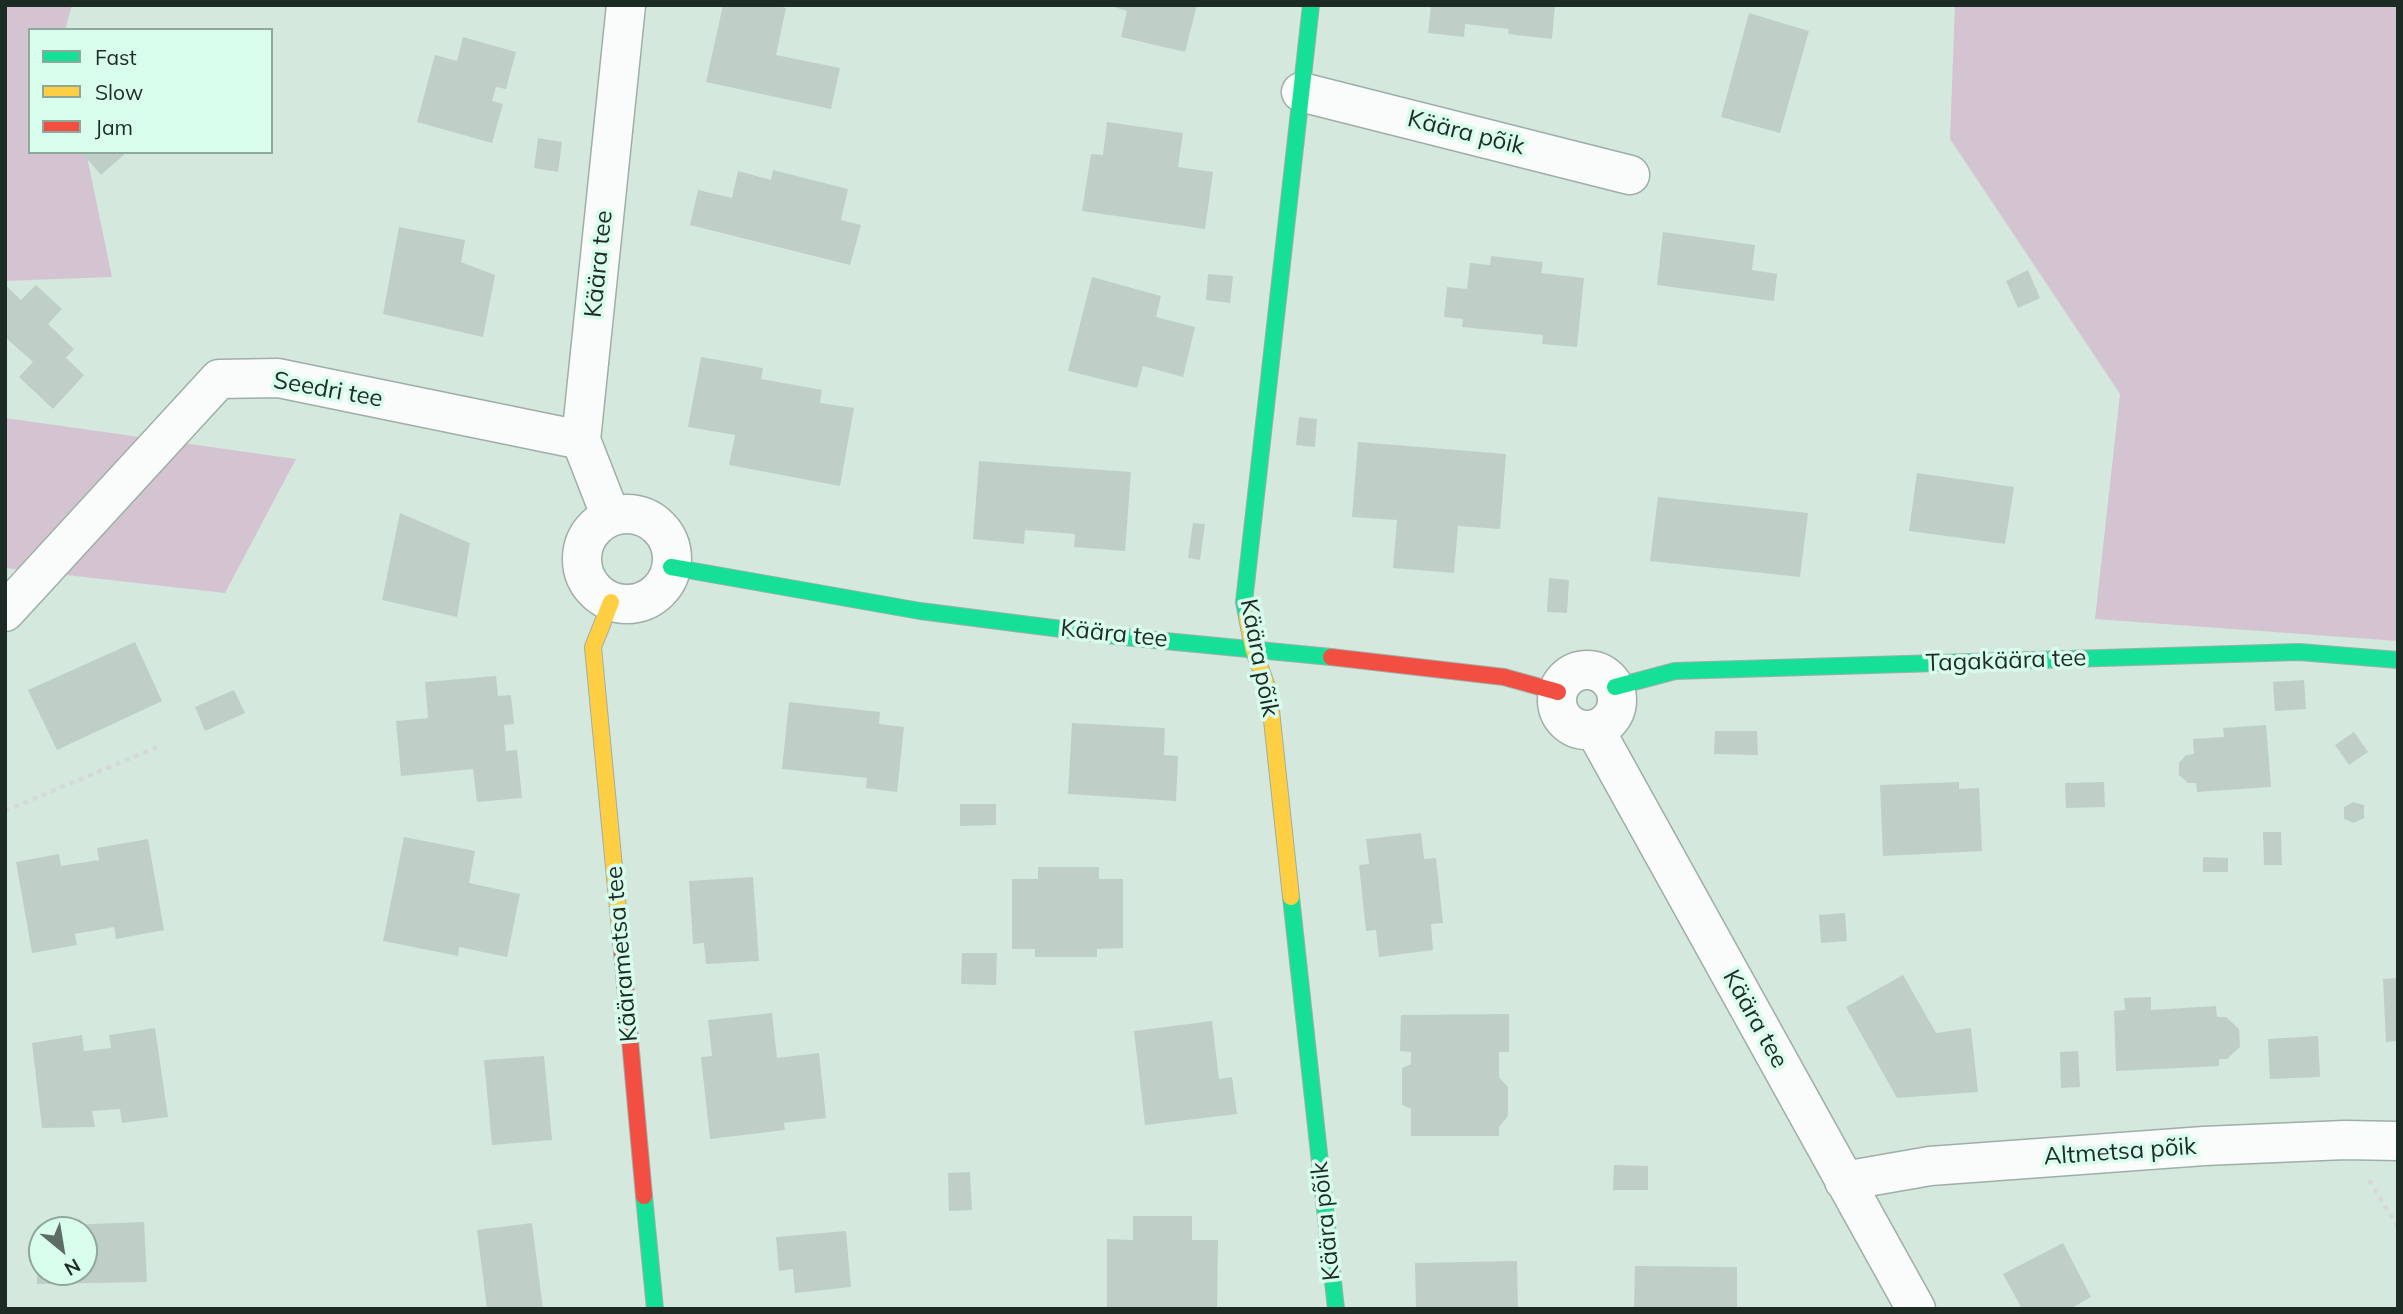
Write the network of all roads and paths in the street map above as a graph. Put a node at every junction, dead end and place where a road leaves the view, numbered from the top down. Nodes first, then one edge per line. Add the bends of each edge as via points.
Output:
1 (626, 5) edge
2 (1311, 5) edge
3 (1301, 92) junction
4 (1630, 175) dead end
5 (581, 440) junction
6 (611, 517) junction
7 (671, 567) junction
8 (611, 602) junction
9 (5, 612) edge
10 (1253, 648) junction
11 (2398, 660) edge
12 (1615, 687) junction
13 (1558, 692) junction
14 (1595, 730) junction
15 (162, 745) dead end
16 (5, 811) edge
17 (2345, 1140) junction
18 (2398, 1140) edge
19 (1844, 1181) junction
20 (2398, 1227) edge
21 (656, 1309) edge
22 (1336, 1309) edge
23 (1916, 1309) edge

1 - 5 street, Käära tee
2 - 3 street, Käära põik
3 - 4 street, Käära põik
3 - 10 street, Käära põik via 1244,602
5 - 6 street, Käära tee
5 - 9 street, Seedri tee via 278,378 219,379
6 - 7 street via 636,514 656,524 669,541
6 - 8 street via 594,527 582,554 588,583
7 - 8 street via 665,585 654,595 641,602
7 - 10 street, Käära tee via 920,611
8 - 21 street, Käärametsa tee via 593,647
10 - 13 street, Käära tee via 1504,677
10 - 22 street, Käära põik via 1269,692
11 - 12 street, Tagakäära tee via 2299,652 1675,671
12 - 13 street via 1603,674 1585,670 1568,676
12 - 14 street via 1615,713
13 - 14 street via 1557,703 1566,722
14 - 19 street, Käära tee
15 - 16 path
17 - 18 street, Altmetsa põik
17 - 19 street, Altmetsa põik via 1930,1166
17 - 20 path
19 - 23 street, Käära tee

